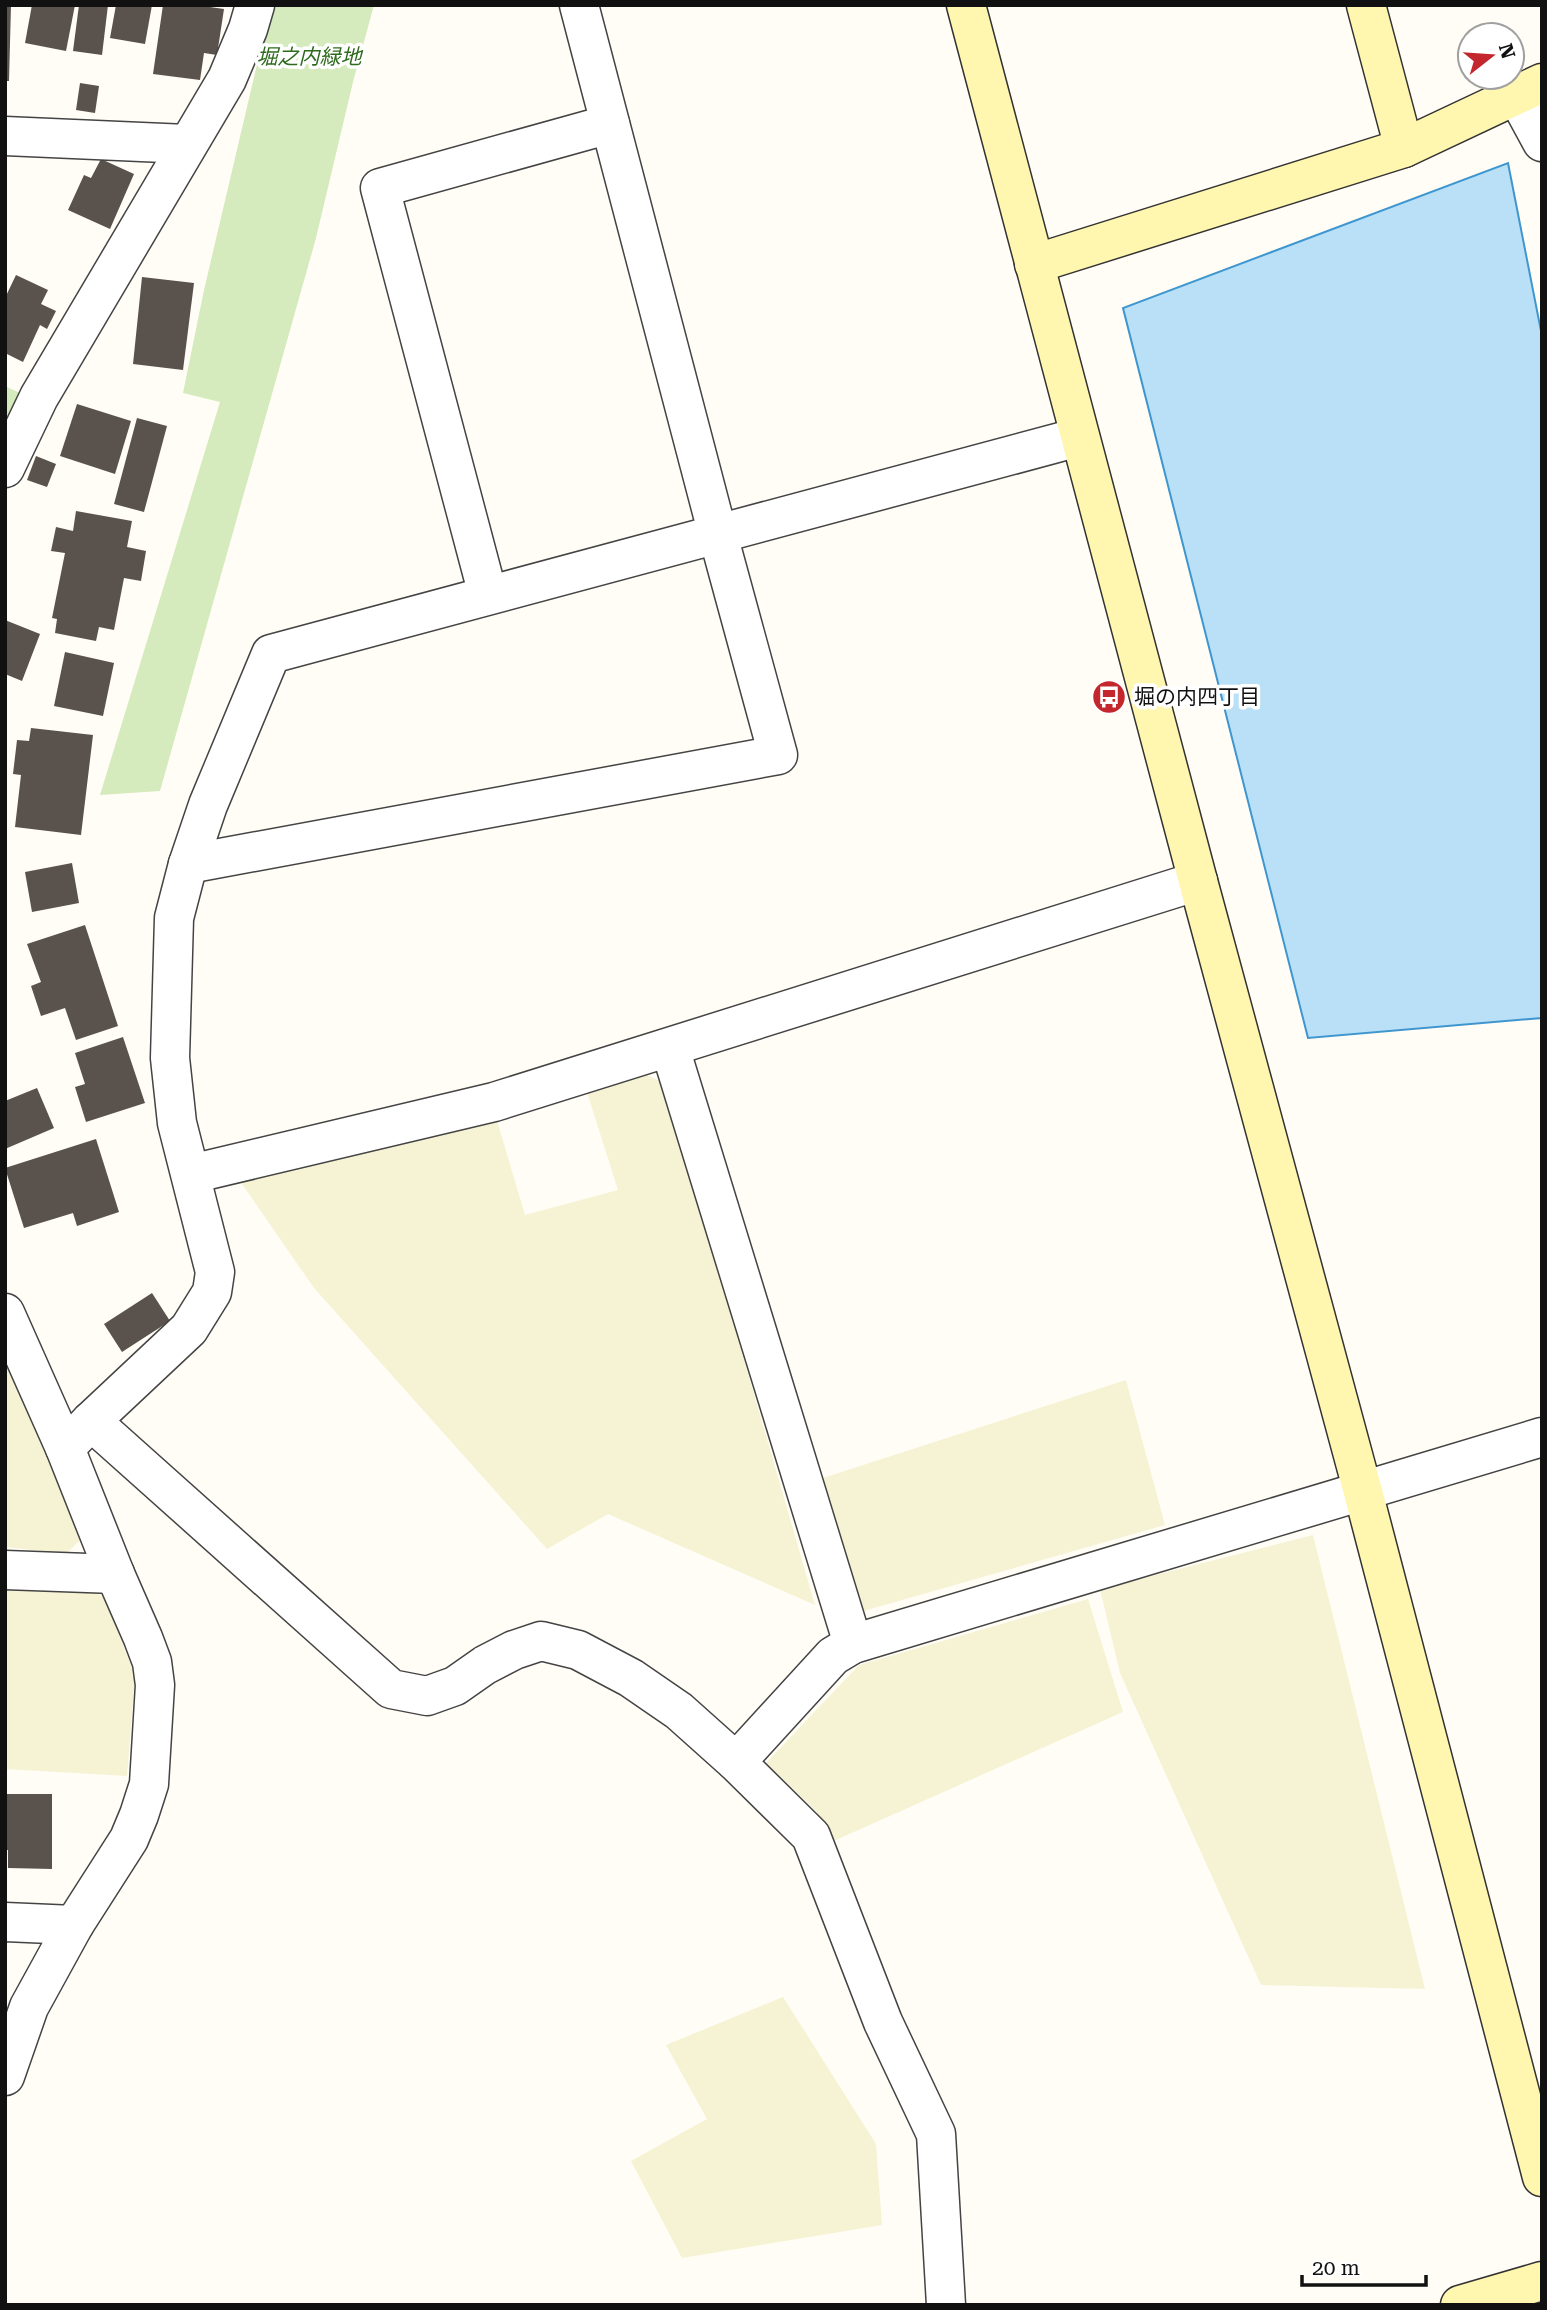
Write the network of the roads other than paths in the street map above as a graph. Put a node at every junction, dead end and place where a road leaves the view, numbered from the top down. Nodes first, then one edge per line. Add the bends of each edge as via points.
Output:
1 (255, 5) edge
2 (579, 5) edge
3 (966, 5) edge
4 (1366, 5) edge
5 (1530, 90) edge
6 (610, 124) junction
7 (5, 136) edge
8 (1542, 142) edge
9 (187, 144) junction
10 (1404, 148) junction
11 (1034, 264) junction
12 (1079, 437) junction
13 (5, 468) edge
14 (718, 535) junction
15 (488, 594) junction
16 (188, 864) junction
17 (1198, 881) junction
18 (670, 1048) junction
19 (191, 1174) junction
20 (5, 1313) edge
21 (78, 1434) junction
22 (1542, 1437) edge
23 (1363, 1492) junction
24 (5, 1570) edge
25 (115, 1574) junction
26 (853, 1644) junction
27 (736, 1762) junction
28 (5, 1923) edge
29 (74, 1925) junction
30 (5, 2076) edge
31 (1542, 2177) edge
32 (1542, 2281) edge
33 (946, 2305) edge
34 (1460, 2305) edge

1 - 9 street via 227,79
2 - 6 street
3 - 11 street
4 - 10 street
5 - 8 street
5 - 10 street
6 - 14 street
6 - 15 street via 380,188
7 - 9 street
9 - 13 street via 38,397
10 - 11 street
11 - 12 street
12 - 14 street
12 - 17 street
14 - 15 street
14 - 16 street via 778,755
15 - 16 street via 271,654
16 - 19 street via 174,918 170,1058 177,1123
17 - 18 street
17 - 23 street
18 - 19 street via 494,1102
18 - 26 street
19 - 21 street via 215,1272 212,1292 189,1329
20 - 21 street
21 - 25 street
21 - 27 street via 391,1689 427,1696 455,1686 514,1650 541,1641 578,1650 631,1678
22 - 23 street
23 - 26 street
23 - 31 street
24 - 25 street
25 - 29 street via 152,1662 155,1685 149,1784 129,1839
26 - 27 street via 833,1656
27 - 33 street via 811,1836 883,2022 929,2115 936,2134
28 - 29 street
29 - 30 street via 29,2007
32 - 34 street

